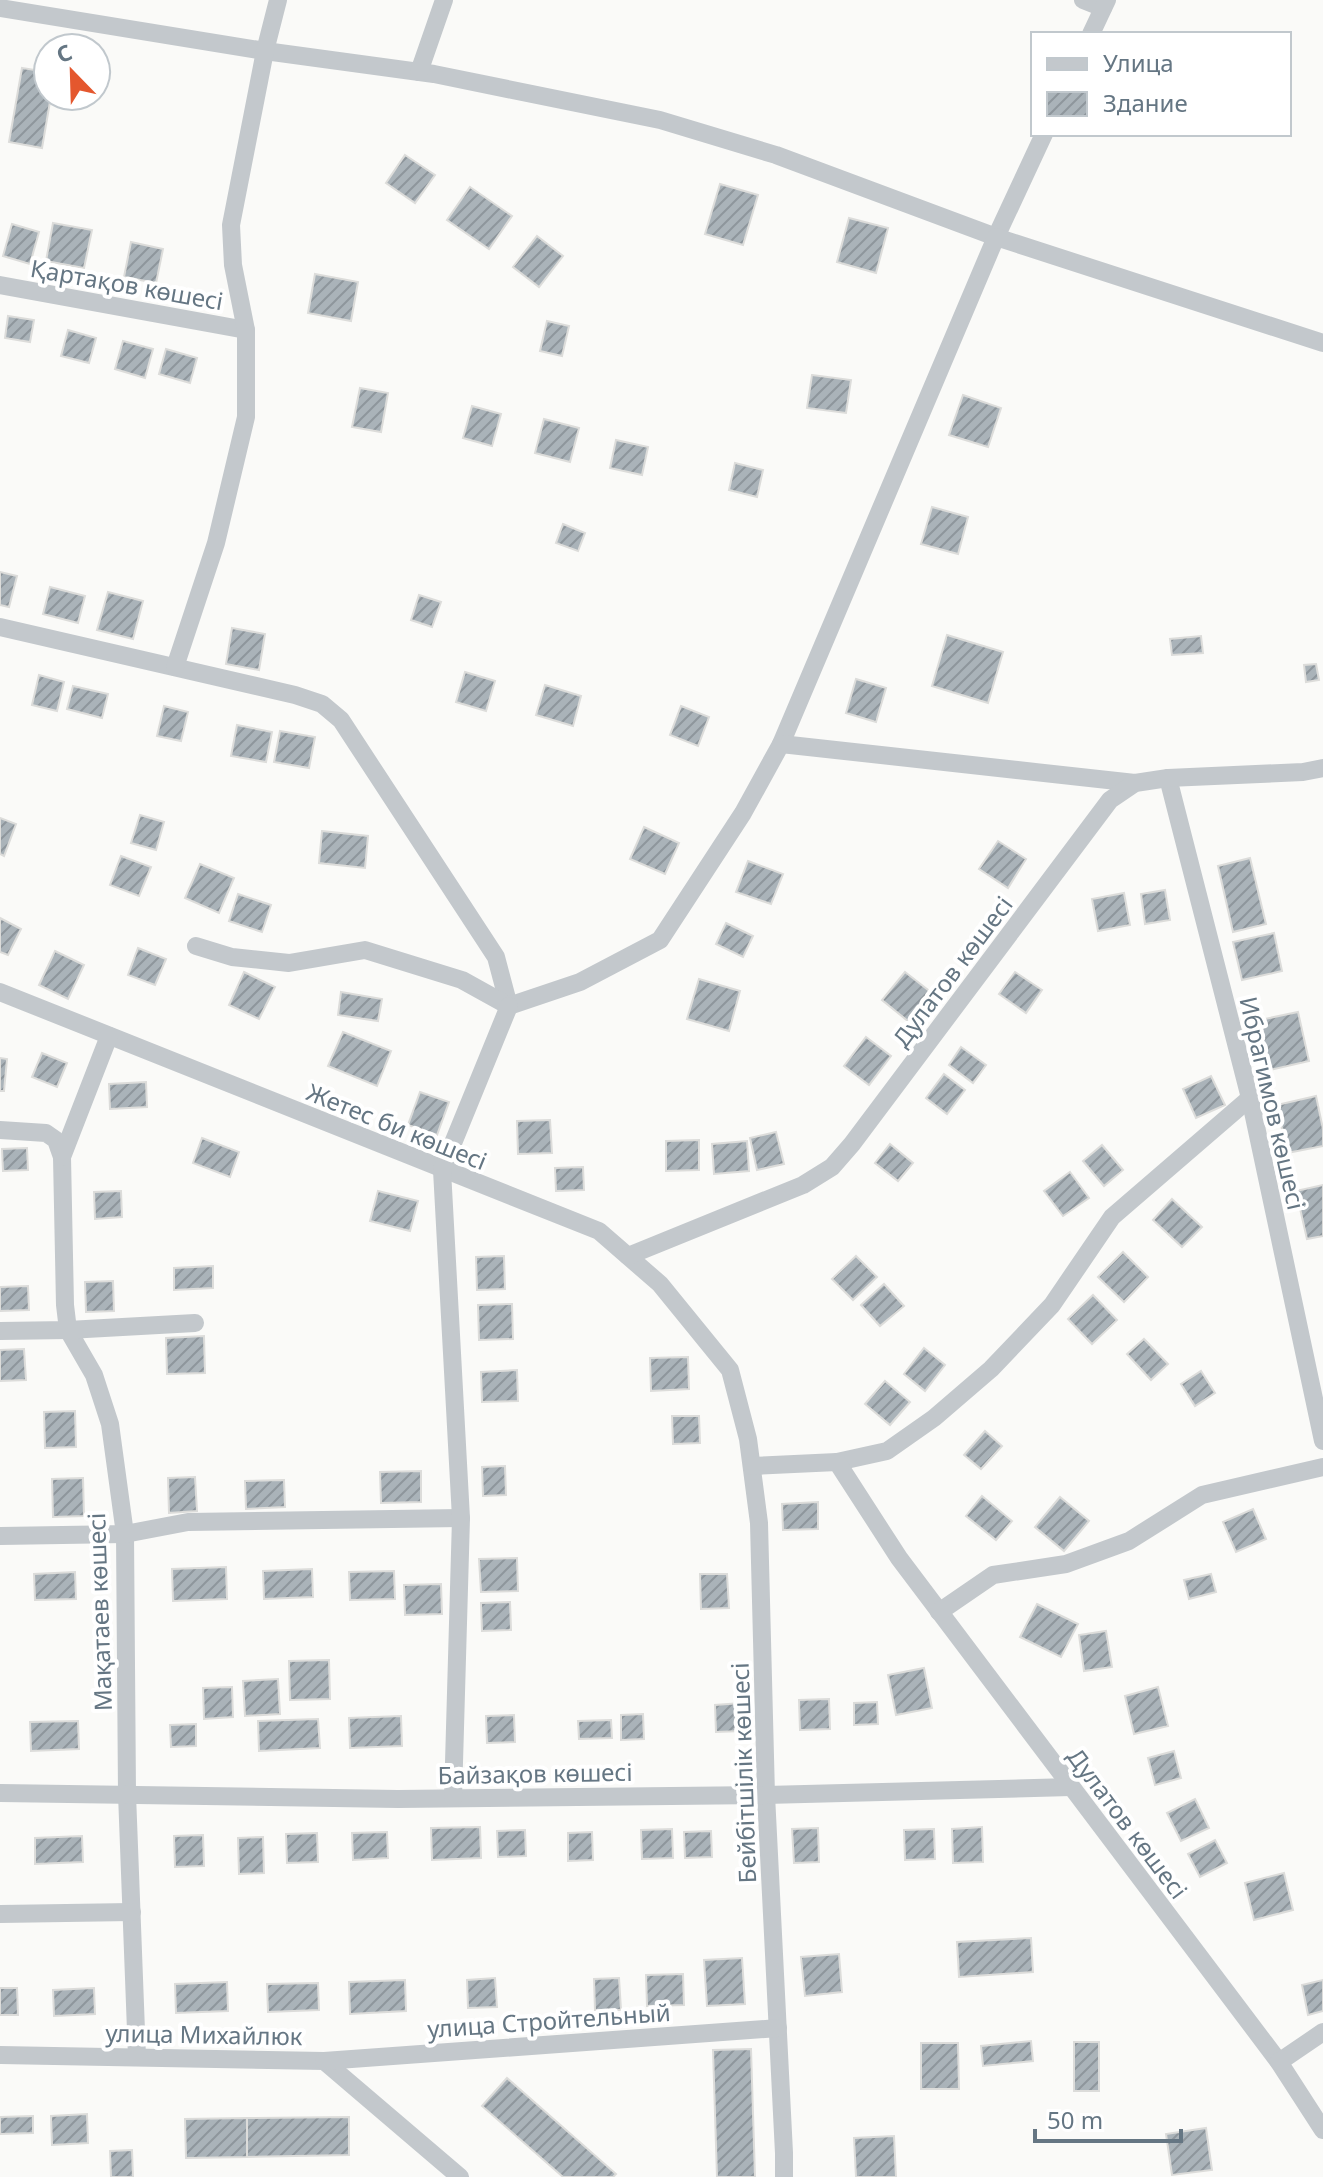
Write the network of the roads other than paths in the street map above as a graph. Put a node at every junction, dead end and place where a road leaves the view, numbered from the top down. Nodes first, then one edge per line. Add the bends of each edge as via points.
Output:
1 (278, 0) edge
2 (444, 0) edge
3 (1083, 0) edge
4 (1105, 4) edge
5 (0, 8) edge
6 (1092, 32) edge
7 (265, 51) junction
8 (419, 72) junction
9 (1043, 136) edge
10 (996, 237) junction
11 (0, 285) edge
12 (246, 330) junction
13 (1323, 343) edge
14 (0, 627) edge
15 (175, 667) junction
16 (781, 744) junction
17 (1323, 768) edge
18 (1168, 778) junction
19 (1135, 783) junction
20 (196, 946) dead end
21 (0, 992) edge
22 (509, 1006) junction
23 (109, 1036) junction
24 (1250, 1098) junction
25 (0, 1130) edge
26 (62, 1157) junction
27 (442, 1170) junction
28 (628, 1256) junction
29 (195, 1323) dead end
30 (68, 1330) junction
31 (0, 1331) edge
32 (730, 1370) joint
33 (1323, 1441) edge
34 (837, 1462) junction
35 (752, 1466) junction
36 (1323, 1467) edge
37 (461, 1518) junction
38 (125, 1534) junction
39 (0, 1536) edge
40 (939, 1612) junction
41 (1071, 1787) junction
42 (0, 1793) edge
43 (127, 1794) junction
44 (766, 1795) junction
45 (453, 1798) junction
46 (132, 1912) junction
47 (0, 1914) edge
48 (778, 2028) junction
49 (1323, 2032) edge
50 (0, 2055) edge
51 (137, 2057) junction
52 (324, 2061) junction
53 (1279, 2062) junction
54 (1323, 2130) edge
55 (460, 2177) edge
56 (784, 2177) edge

1 - 7 street
2 - 8 street
3 - 4 street
4 - 6 street
5 - 7 street
7 - 8 street
7 - 12 street via 231,225
8 - 10 street via 660,120 776,155
9 - 10 street
10 - 13 street
10 - 16 street
11 - 12 street, Қартақов көшесі
12 - 15 street via 246,417 216,543
14 - 15 street
15 - 22 street via 295,695 322,704 341,720 496,957
16 - 19 street
16 - 22 street via 660,940 580,982
17 - 18 street
18 - 19 street
18 - 24 street, Ибрагимов көшесі
19 - 28 street, Дулатов көшесі via 1110,800 832,1167 803,1185
20 - 22 street via 232,957 289,963 365,950 462,980
21 - 23 street, Жетес би көшесі
22 - 27 street
23 - 26 street
23 - 27 street, Жетес би көшесі
24 - 33 street, Ибрагимов көшесі
24 - 34 street via 1112,1217 1052,1305 991,1369 887,1451
25 - 26 street via 46,1133 56,1140
26 - 30 street, Мақатаев көшесі
27 - 28 street, Жетес би көшесі via 599,1231
27 - 37 street
28 - 32 street, Жетес би көшесі via 660,1284
29 - 30 street
30 - 31 street
30 - 38 street, Мақатаев көшесі via 94,1375 110,1424
32 - 35 street, Бейбітшілік көшесі
34 - 35 street
34 - 40 street, Дулатов көшесі
35 - 44 street, Бейбітшілік көшесі via 759,1523
36 - 40 street via 1202,1495 1129,1541 1066,1564 993,1575
37 - 38 street via 188,1522
37 - 45 street
38 - 39 street
38 - 43 street, Мақатаев көшесі
40 - 41 street, Дулатов көшесі
41 - 44 street, Байзақов көшесі
41 - 53 street, Дулатов көшесі
42 - 43 street, Байзақов көшесі
43 - 45 street, Байзақов көшесі
43 - 46 street, Мақатаев көшесі
44 - 45 street, Байзақов көшесі
44 - 48 street, Бейбітшілік көшесі
46 - 47 street
46 - 51 street, Мақатаев көшесі
48 - 52 street, улица Стройтельный
48 - 56 street, Бейбітшілік көшесі
49 - 53 street
50 - 51 street, улица Михайлюк
51 - 52 street, улица Михайлюк
52 - 55 street, улица Михайлюк
53 - 54 street, Дулатов көшесі

